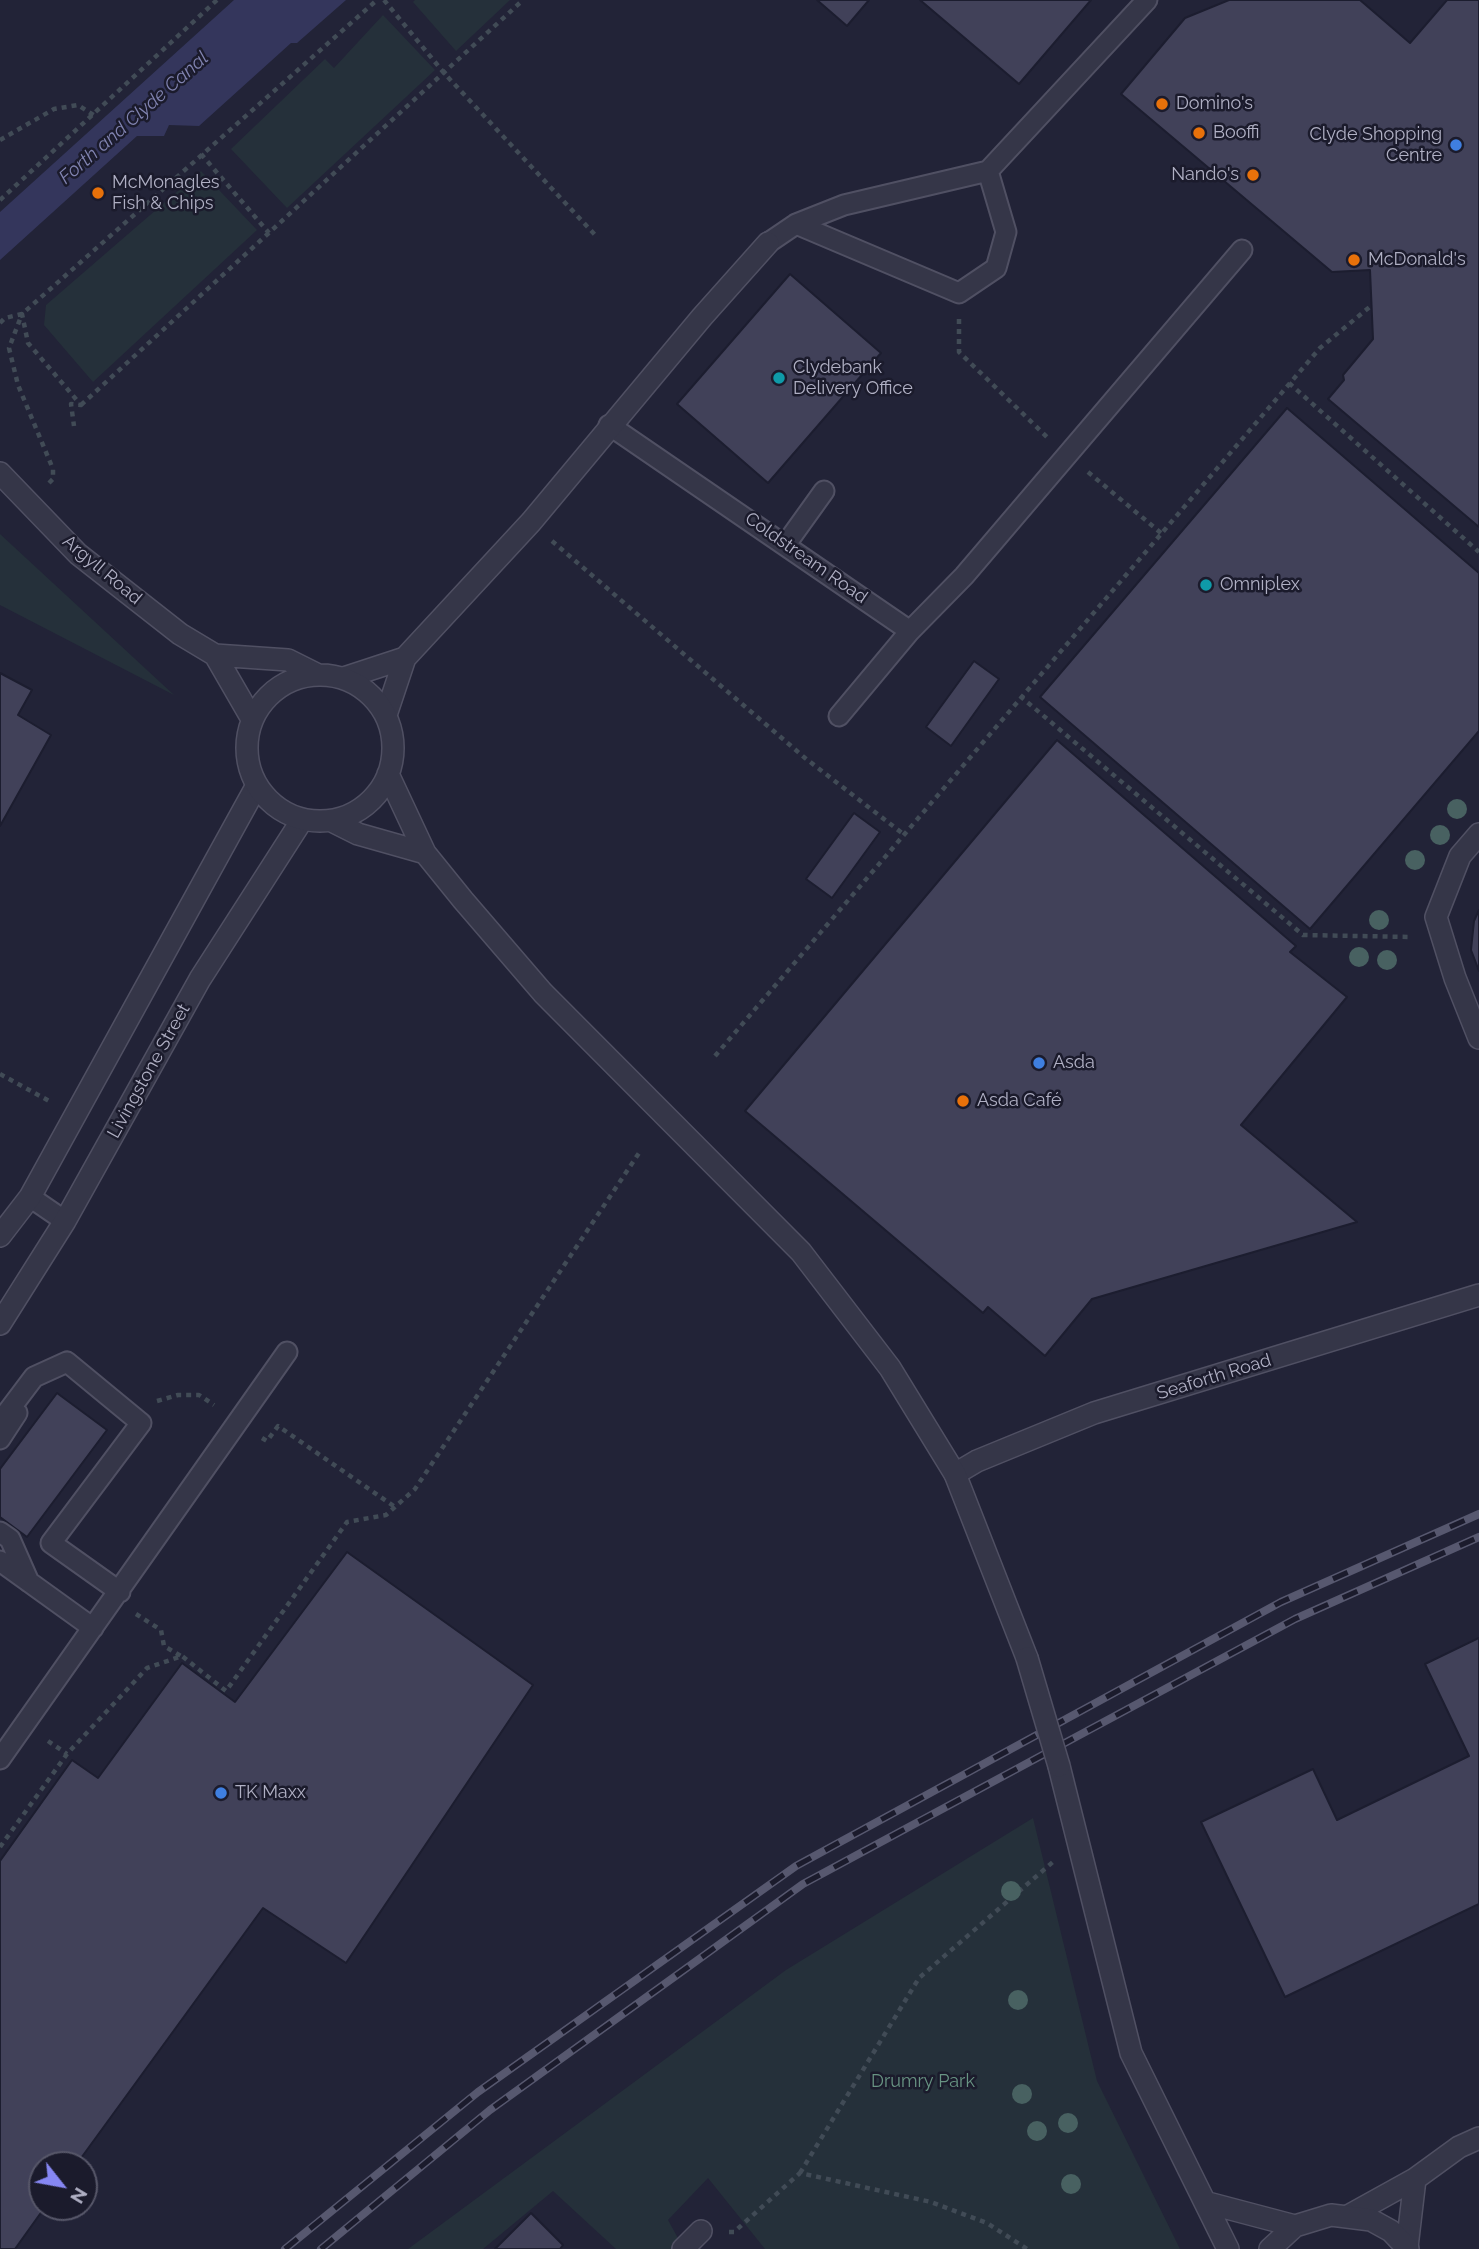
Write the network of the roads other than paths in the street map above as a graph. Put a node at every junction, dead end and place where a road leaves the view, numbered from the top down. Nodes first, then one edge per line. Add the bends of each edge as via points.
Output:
1 (1147, 0) edge
2 (988, 171) junction
3 (796, 224) junction
4 (768, 243) joint
5 (1242, 250) dead end
6 (610, 425) junction
7 (0, 473) edge
8 (824, 491) dead end
9 (786, 544) junction
10 (910, 631) junction
11 (215, 655) junction
12 (405, 658) junction
13 (316, 674) junction
14 (344, 678) junction
15 (386, 715) junction
16 (839, 716) dead end
17 (252, 719) junction
18 (388, 774) junction
19 (257, 787) junction
20 (302, 820) junction
21 (332, 821) junction
22 (1479, 834) edge
23 (425, 853) junction
24 (1479, 1038) edge
25 (30, 1197) junction
26 (65, 1221) junction
27 (0, 1236) edge
28 (1479, 1295) edge
29 (0, 1324) edge
30 (287, 1352) dead end
31 (34, 1377) junction
32 (0, 1422) edge
33 (0, 1439) edge
34 (955, 1474) junction
35 (0, 1532) edge
36 (0, 1561) edge
37 (30, 1583) junction
38 (120, 1592) junction
39 (93, 1629) junction
40 (0, 1759) edge
41 (1479, 2137) edge
42 (1415, 2179) junction
43 (1208, 2203) junction
44 (1350, 2215) junction
45 (1295, 2226) junction
46 (701, 2231) road end
47 (1408, 2248) edge
48 (683, 2249) edge
49 (1228, 2249) edge
50 (1270, 2249) edge

1 - 2 lane
2 - 3 lane via 844,205
2 - 3 lane via 1006,232 996,268 959,293
3 - 4 lane
4 - 6 street
5 - 10 lane via 964,576
6 - 9 lane, Coldstream Road
6 - 12 street via 531,522
7 - 11 street, Argyll Road via 78,554 180,634
8 - 9 lane
9 - 10 lane, Coldstream Road
10 - 16 lane
11 - 13 street, Argyll Road via 288,660
11 - 17 street, Argyll Road
12 - 14 street
12 - 15 street
13 - 14 street
13 - 17 street via 289,680 267,696
14 - 15 street via 376,699
15 - 18 street via 393,754
17 - 19 street via 247,765
18 - 21 street via 366,805
18 - 23 street
19 - 20 street via 284,813
19 - 25 street
20 - 21 street
20 - 26 street, Livingstone Street via 200,979
21 - 23 street via 358,834
22 - 24 street via 1460,856 1436,917
23 - 34 street via 543,993 801,1252 890,1368
25 - 26 lane
25 - 27 street
26 - 29 street, Livingstone Street
28 - 34 street, Seaforth Road via 1094,1413
30 - 38 lane
31 - 32 lane
31 - 33 lane
31 - 38 lane via 67,1362 141,1423 51,1543
34 - 43 street, bridge via 1027,1658 1131,2053
35 - 37 lane via 10,1539
36 - 37 lane
37 - 39 lane
38 - 39 lane
39 - 40 lane
41 - 42 street
42 - 44 street
42 - 47 street
43 - 45 street
43 - 49 street
44 - 45 street via 1331,2215
44 - 47 street via 1391,2231
45 - 50 street
46 - 48 street

